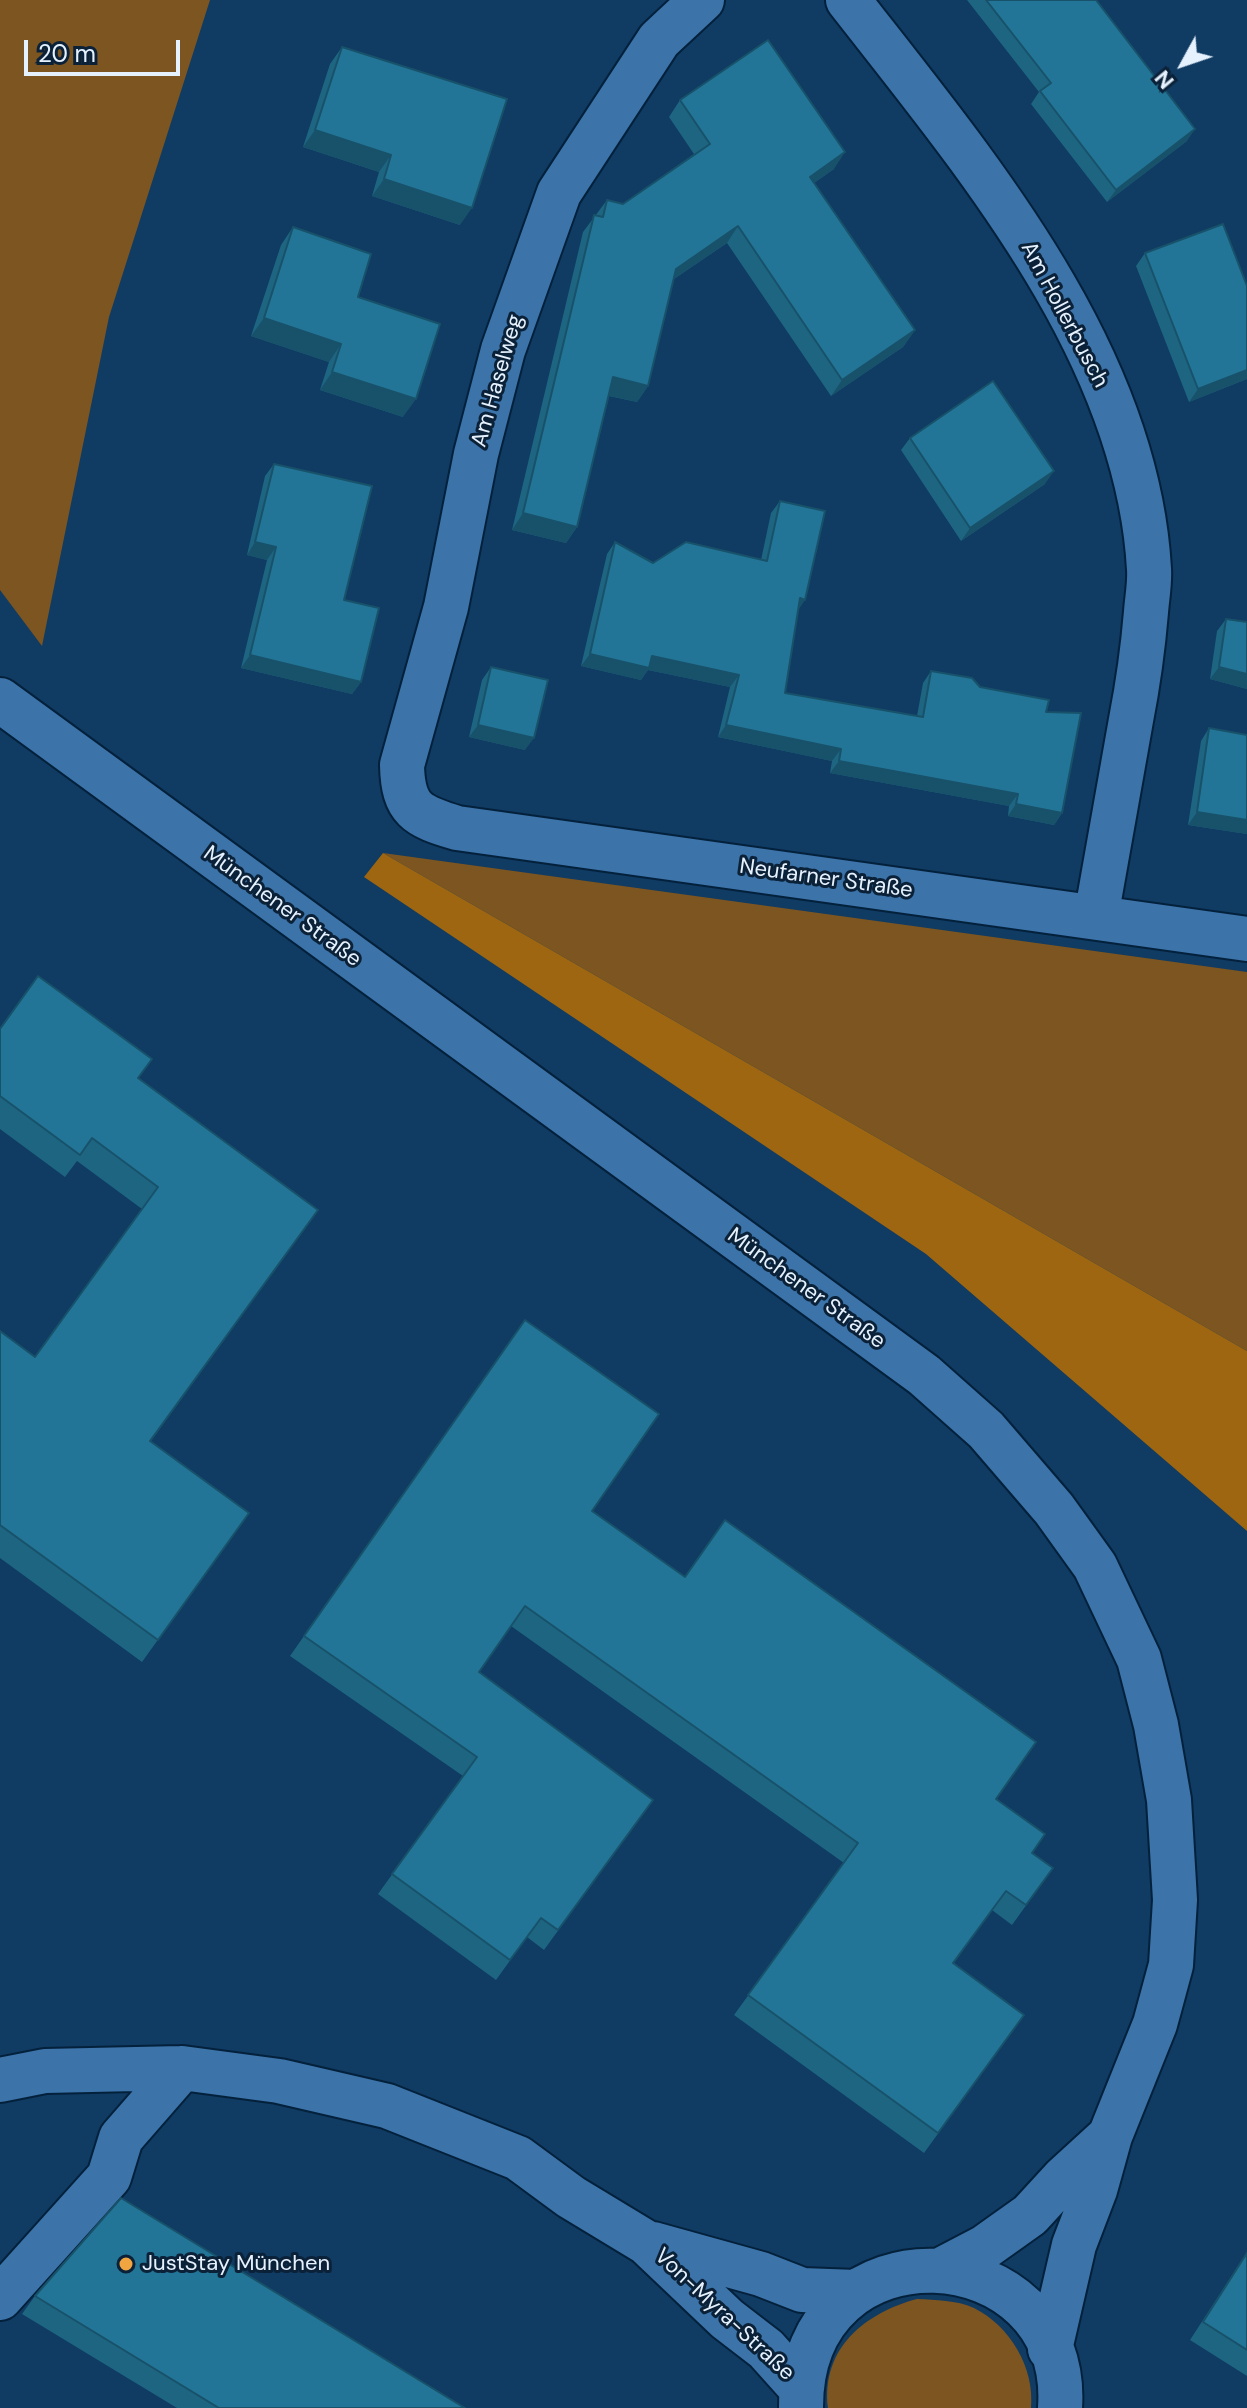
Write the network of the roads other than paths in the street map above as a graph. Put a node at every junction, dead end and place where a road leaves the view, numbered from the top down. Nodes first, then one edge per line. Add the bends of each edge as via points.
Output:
1 (702, 0) edge
2 (848, 0) edge
3 (0, 700) edge
4 (412, 806) joint
5 (1096, 917) junction
6 (1247, 939) edge
7 (182, 2068) junction
8 (0, 2080) edge
9 (1110, 2136) junction
10 (647, 2243) junction
11 (941, 2270) junction
12 (856, 2292) junction
13 (0, 2298) edge
14 (1050, 2349) junction
15 (801, 2398) edge
16 (1061, 2407) edge

1 - 4 street, Am Haselweg via 659,40 559,193 503,350 476,454 446,607 402,765 403,787
2 - 5 street, Am Hollerbusch via 993,191 1050,279 1123,432 1144,513 1150,572 1141,666
3 - 9 street, Münchener Straße via 901,1358 986,1430 1054,1509 1095,1566 1139,1659 1156,1725 1173,1840 1171,1965 1155,2024
4 - 5 street, Neufarner Straße via 425,818 457,828
5 - 6 street, Neufarner Straße
7 - 8 street, Von-Myra-Straße via 45,2071
7 - 10 street, Von-Myra-Straße via 279,2081 387,2106 518,2158
7 - 13 street via 121,2138 109,2177
9 - 11 street, Münchener Straße via 1030,2215
9 - 14 street, Münchener Straße via 1074,2245
10 - 12 street, Von-Myra-Straße via 802,2290
10 - 15 street, Von-Myra-Straße via 766,2349
11 - 12 street via 896,2274
11 - 14 street via 965,2273 1007,2294 1040,2328
12 - 15 street via 824,2324 805,2366
14 - 16 street

